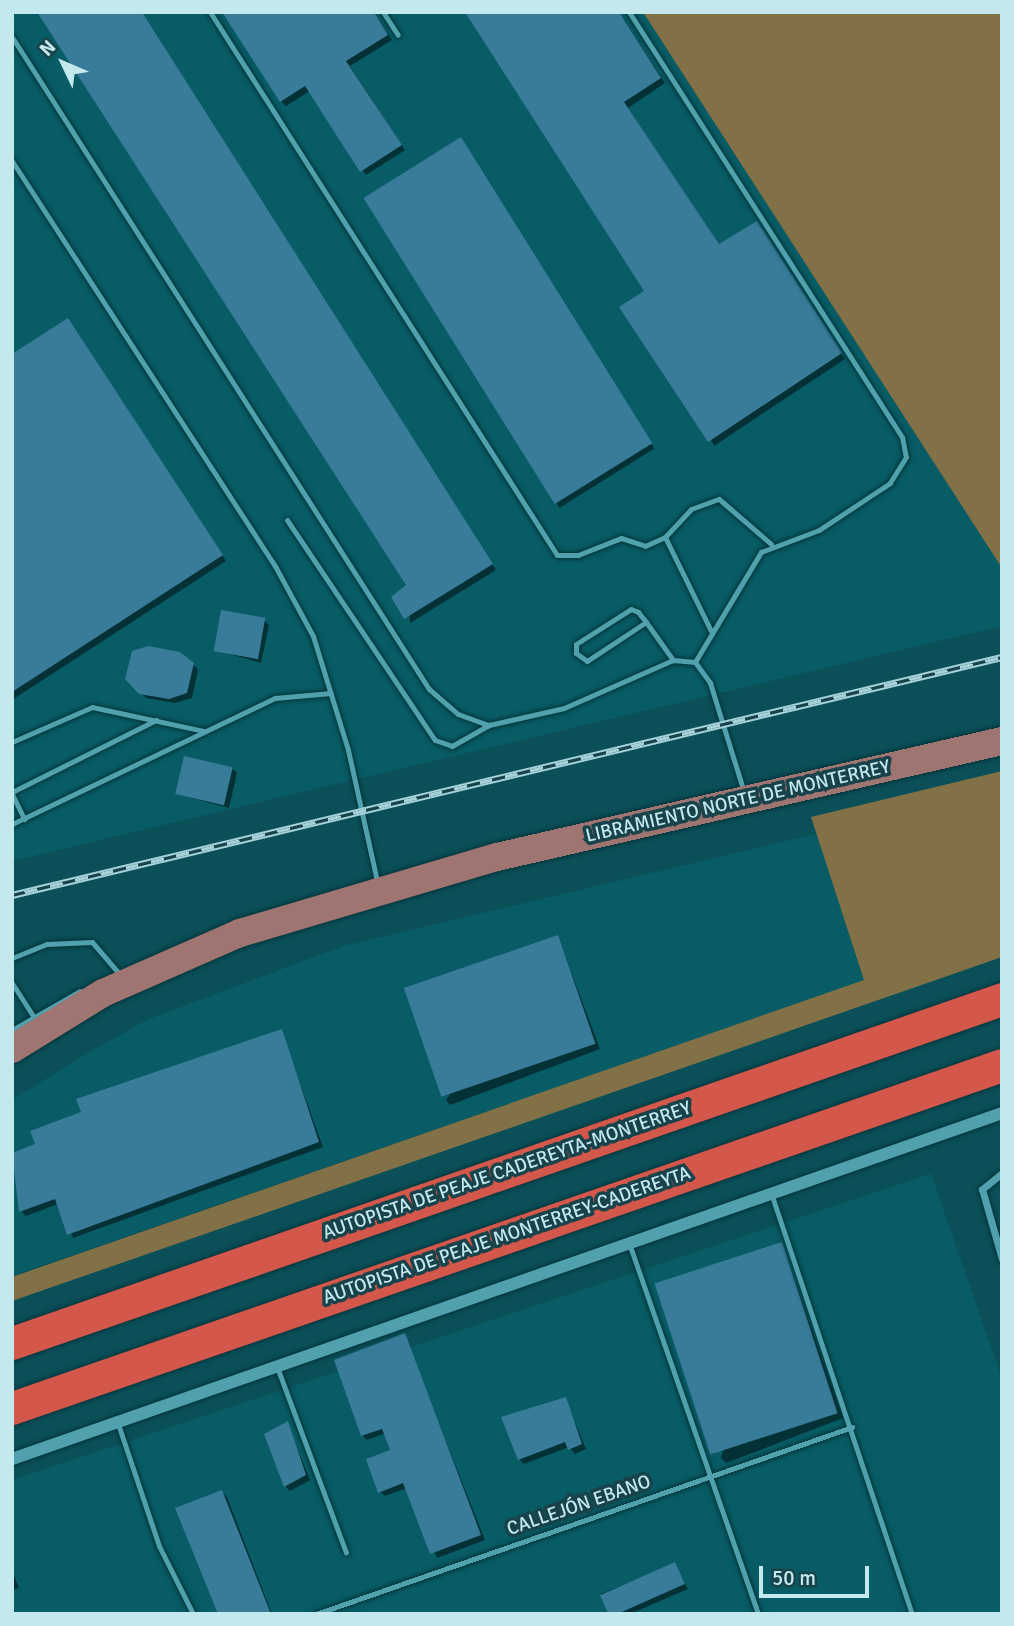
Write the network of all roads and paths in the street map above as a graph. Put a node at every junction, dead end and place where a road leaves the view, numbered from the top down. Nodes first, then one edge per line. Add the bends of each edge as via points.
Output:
1 (210, 12) edge
2 (383, 12) edge
3 (629, 12) edge
4 (398, 35) dead end
5 (12, 37) edge
6 (12, 161) edge
7 (287, 520) dead end
8 (665, 537) junction
9 (771, 544) junction
10 (646, 622) junction
11 (712, 633) junction
12 (673, 660) junction
13 (695, 662) junction
14 (331, 693) junction
15 (156, 720) junction
16 (489, 725) junction
17 (204, 731) junction
18 (1002, 741) edge
19 (12, 742) edge
20 (1002, 758) edge
21 (903, 782) junction
22 (12, 793) edge
23 (746, 802) junction
24 (24, 819) junction
25 (12, 824) edge
26 (617, 849) junction
27 (476, 866) junction
28 (380, 891) junction
29 (240, 933) junction
30 (184, 946) dead end
31 (12, 958) edge
32 (121, 975) junction
33 (12, 984) edge
34 (87, 987) dead end
35 (1002, 999) edge
36 (38, 1023) junction
37 (12, 1030) edge
38 (12, 1049) edge
39 (1002, 1065) edge
40 (1002, 1113) edge
41 (1002, 1172) edge
42 (771, 1193) junction
43 (630, 1246) junction
44 (1002, 1259) edge
45 (12, 1343) edge
46 (277, 1367) junction
47 (12, 1408) edge
48 (117, 1422) junction
49 (852, 1427) junction
50 (12, 1459) edge
51 (707, 1478) junction
52 (346, 1553) dead end
53 (193, 1614) edge
54 (316, 1614) edge
55 (758, 1614) edge
56 (912, 1614) edge

1 - 8 lane via 557,555 566,558 625,537 645,546
2 - 4 lane
3 - 9 lane via 902,437 906,457 890,483 813,534
5 - 16 lane via 411,665 444,703
6 - 14 lane via 275,566 313,636
7 - 16 lane via 435,740 452,746
8 - 9 lane via 691,509 719,499
8 - 11 lane
9 - 11 lane via 756,557
10 - 10 lane via 631,609 576,644 576,653 587,661
10 - 12 lane
11 - 13 lane
12 - 13 lane
12 - 16 lane via 564,708
13 - 23 lane via 710,682
14 - 17 lane via 275,698
14 - 28 lane
15 - 17 lane
15 - 19 lane via 92,707
15 - 22 lane
17 - 24 lane
18 - 23 main road, LIBRAMIENTO NORTE DE MONTERREY
20 - 21 main road, LIBRAMIENTO NORTE DE MONTERREY
21 - 23 main road
21 - 26 main road, LIBRAMIENTO NORTE DE MONTERREY
22 - 24 lane
23 - 26 main road
23 - 27 main road, LIBRAMIENTO NORTE DE MONTERREY
24 - 25 lane
26 - 27 main road, LIBRAMIENTO NORTE DE MONTERREY via 521,868
27 - 28 main road, LIBRAMIENTO NORTE DE MONTERREY
28 - 29 main road, LIBRAMIENTO NORTE DE MONTERREY
29 - 30 lane
29 - 32 main road, LIBRAMIENTO NORTE DE MONTERREY
31 - 32 lane via 47,944 92,942
32 - 36 main road, LIBRAMIENTO NORTE DE MONTERREY
33 - 36 lane
34 - 36 lane
35 - 45 highway, AUTOPISTA DE PEAJE CADEREYTA-MONTERREY
36 - 37 lane
36 - 38 main road, LIBRAMIENTO NORTE DE MONTERREY
39 - 47 highway, AUTOPISTA DE PEAJE MONTERREY-CADEREYTA
40 - 42 street
41 - 44 street via 984,1184
42 - 43 street
42 - 49 lane
43 - 46 street
43 - 51 lane
46 - 48 street
46 - 52 lane
48 - 50 street
48 - 53 lane via 159,1546
49 - 51 lane, CALLEJÓN EBANO
49 - 56 lane
51 - 54 lane, CALLEJÓN EBANO
51 - 55 lane

